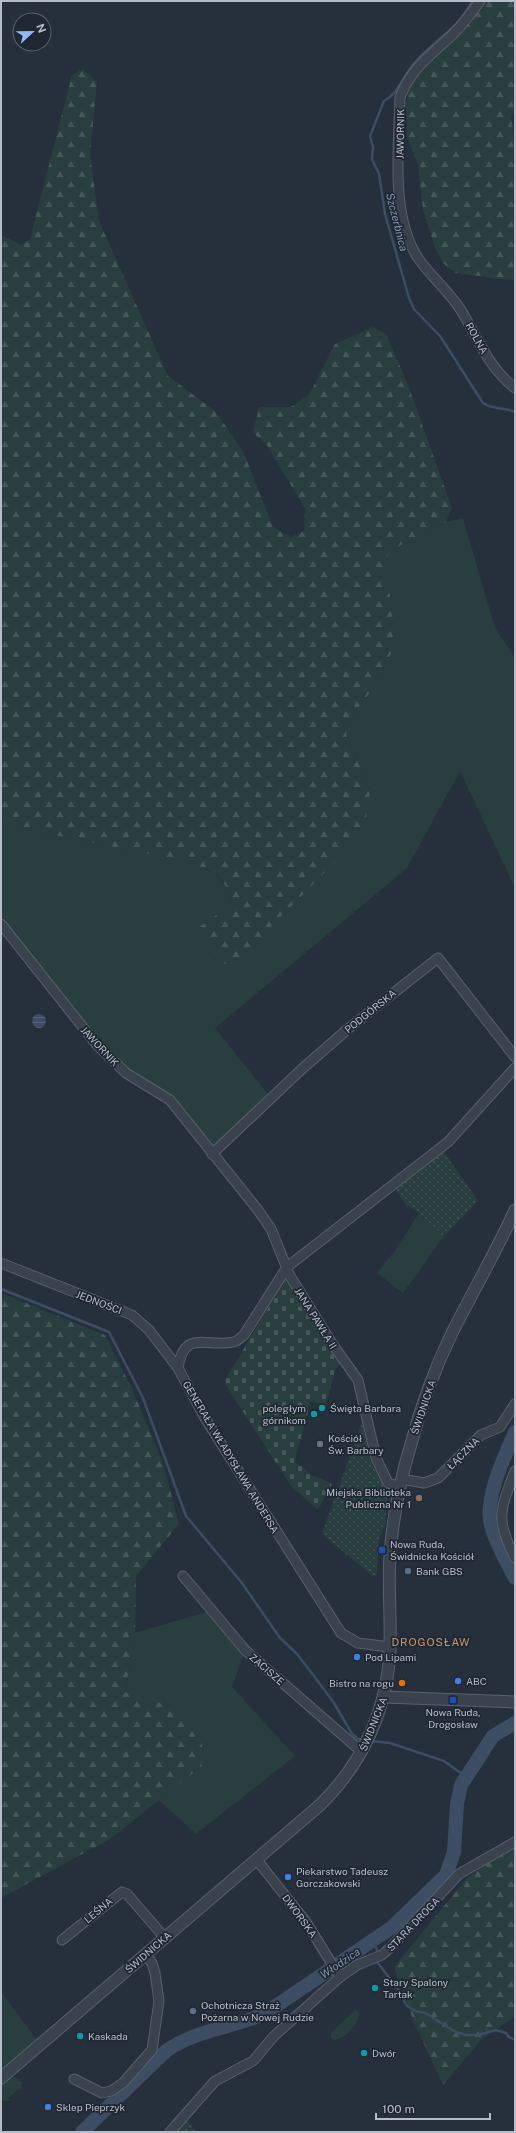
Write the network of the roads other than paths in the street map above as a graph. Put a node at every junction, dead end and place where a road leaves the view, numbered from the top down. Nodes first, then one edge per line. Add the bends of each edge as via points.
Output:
1 (480, 1) edge
2 (442, 285) joint
3 (515, 388) edge
4 (1, 924) edge
5 (515, 1057) edge
6 (515, 1068) edge
7 (212, 1154) junction
8 (515, 1210) edge
9 (1, 1263) edge
10 (287, 1267) junction
11 (178, 1368) junction
12 (515, 1404) edge
13 (515, 1471) edge
14 (400, 1483) junction
15 (515, 1558) edge
16 (183, 1576) dead end
17 (390, 1647) junction
18 (384, 1697) junction
19 (515, 1702) edge
20 (366, 1744) junction
21 (515, 1842) edge
22 (256, 1859) junction
23 (164, 1938) junction
24 (62, 1940) dead end
25 (145, 1954) junction
26 (339, 1975) junction
27 (1, 2078) edge
28 (74, 2079) dead end
29 (170, 2132) edge

1 - 2 street, JAWORNIK via 455,32 413,72 400,97 400,206 403,220 418,258
2 - 3 street, ROLNA via 493,365
4 - 7 street, JAWORNIK via 97,1045 126,1073 170,1100
5 - 7 street, PODGÓRSKA via 438,958 355,1023 303,1068
6 - 10 street via 448,1142
7 - 10 street, JANA PAWŁA II via 271,1229
8 - 14 street, ŚWIDNICKA via 438,1363 421,1408
9 - 11 street, JEDNOŚCI via 132,1315 150,1330
10 - 11 street via 244,1335 234,1342 197,1342 190,1345 183,1353
10 - 14 street, JANA PAWŁA II via 329,1339 358,1380 376,1458 388,1483
11 - 17 street, GENERAŁA WŁADYSŁAWA ANDERSA via 205,1418 341,1634 358,1643
12 - 14 street, ŁĄCZNA via 500,1427 481,1435 438,1478 424,1483
13 - 15 street via 501,1515 502,1526
14 - 17 street, ŚWIDNICKA via 390,1555
16 - 20 street, ZACISZE via 246,1650
17 - 18 street, ŚWIDNICKA
18 - 19 street
18 - 20 street, ŚWIDNICKA
20 - 22 street, ŚWIDNICKA via 333,1792
21 - 26 street, STARA DROGA via 459,1874 382,1954
22 - 23 street, ŚWIDNICKA
22 - 26 street, DWORSKA via 306,1922
23 - 24 street, LEŚNA via 127,1894 122,1892
23 - 25 street, ŚWIDNICKA
25 - 27 street, ŚWIDNICKA
25 - 28 street via 155,1972 159,2001 152,2050 123,2083 111,2091 102,2093
26 - 29 street, STARA DROGA via 274,2036 253,2061 215,2081

